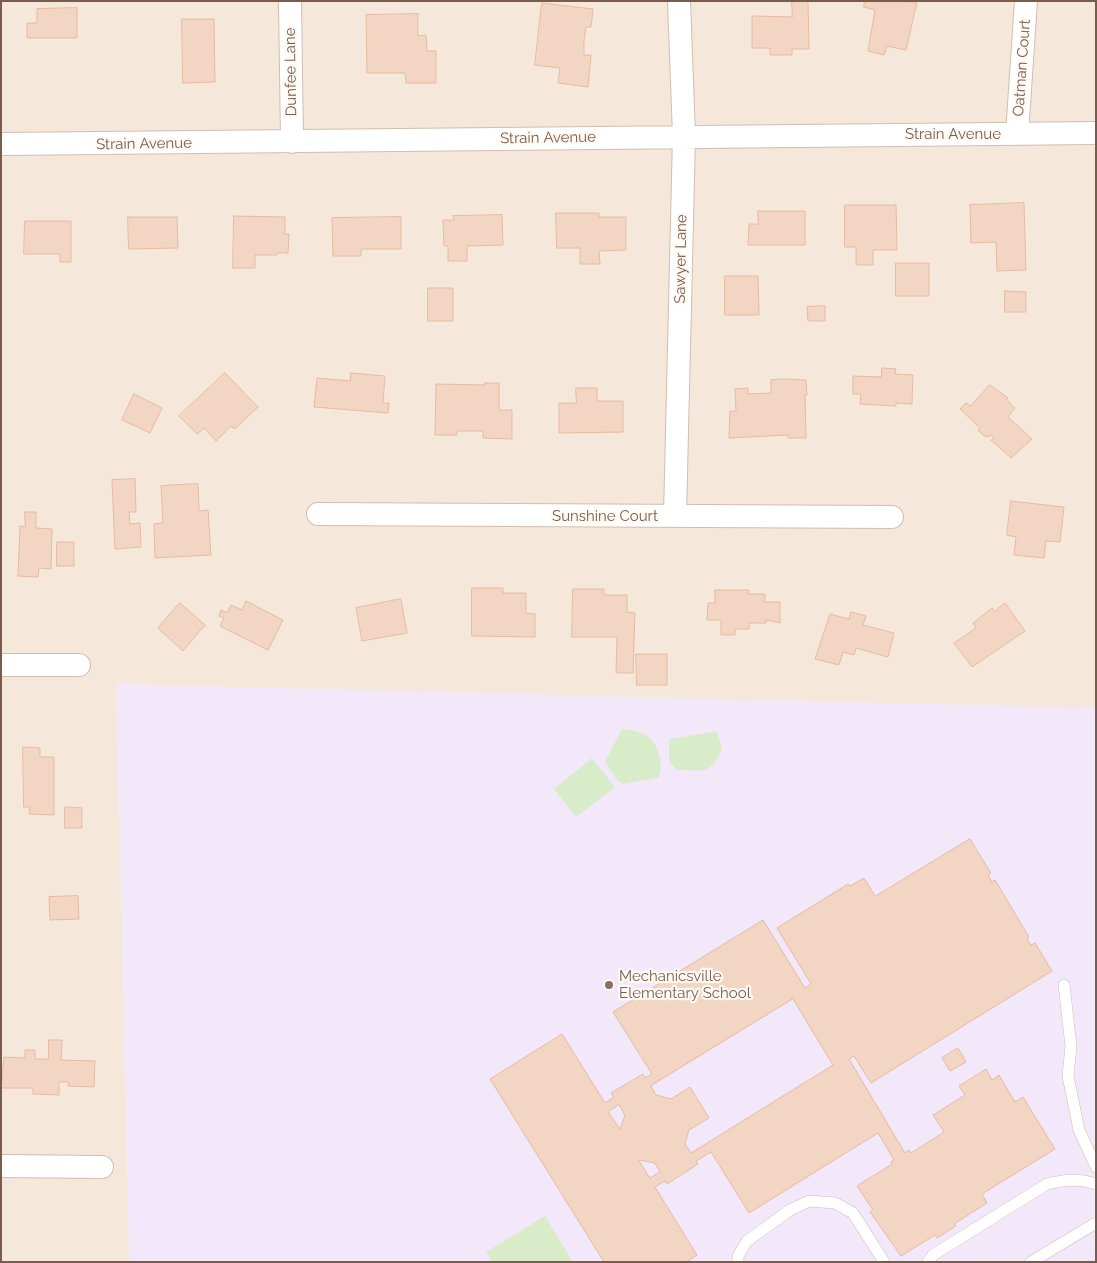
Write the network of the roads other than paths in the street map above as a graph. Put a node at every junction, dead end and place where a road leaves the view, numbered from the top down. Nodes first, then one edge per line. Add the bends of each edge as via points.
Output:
1 (290, 1) edge
2 (680, 1) edge
3 (1026, 1) edge
4 (1096, 132) edge
5 (1017, 134) junction
6 (684, 136) junction
7 (292, 142) junction
8 (1, 144) edge
9 (318, 514) dead end
10 (676, 516) junction
11 (892, 517) dead end
12 (1, 665) edge
13 (79, 665) dead end
14 (1064, 985) dead end
15 (1, 1166) edge
16 (102, 1167) dead end
17 (1096, 1167) edge
18 (1096, 1184) edge
19 (1096, 1223) edge
20 (930, 1258) edge
21 (738, 1262) edge
22 (884, 1262) edge
23 (1031, 1262) edge

1 - 7 street, Dunfee Lane
2 - 6 street, Sawyer Lane
3 - 5 street, Oatman Court
4 - 5 street, Strain Avenue
5 - 6 street, Strain Avenue
6 - 7 street, Strain Avenue
6 - 10 street, Sawyer Lane
7 - 8 street, Strain Avenue
9 - 10 street, Sunshine Court
10 - 11 street, Sunshine Court
12 - 13 street
14 - 17 lane via 1071,1046 1068,1076 1079,1130
15 - 16 street
18 - 20 lane via 1066,1179 1047,1184
19 - 23 lane
21 - 22 lane via 747,1241 790,1210 809,1201 835,1203 853,1213

